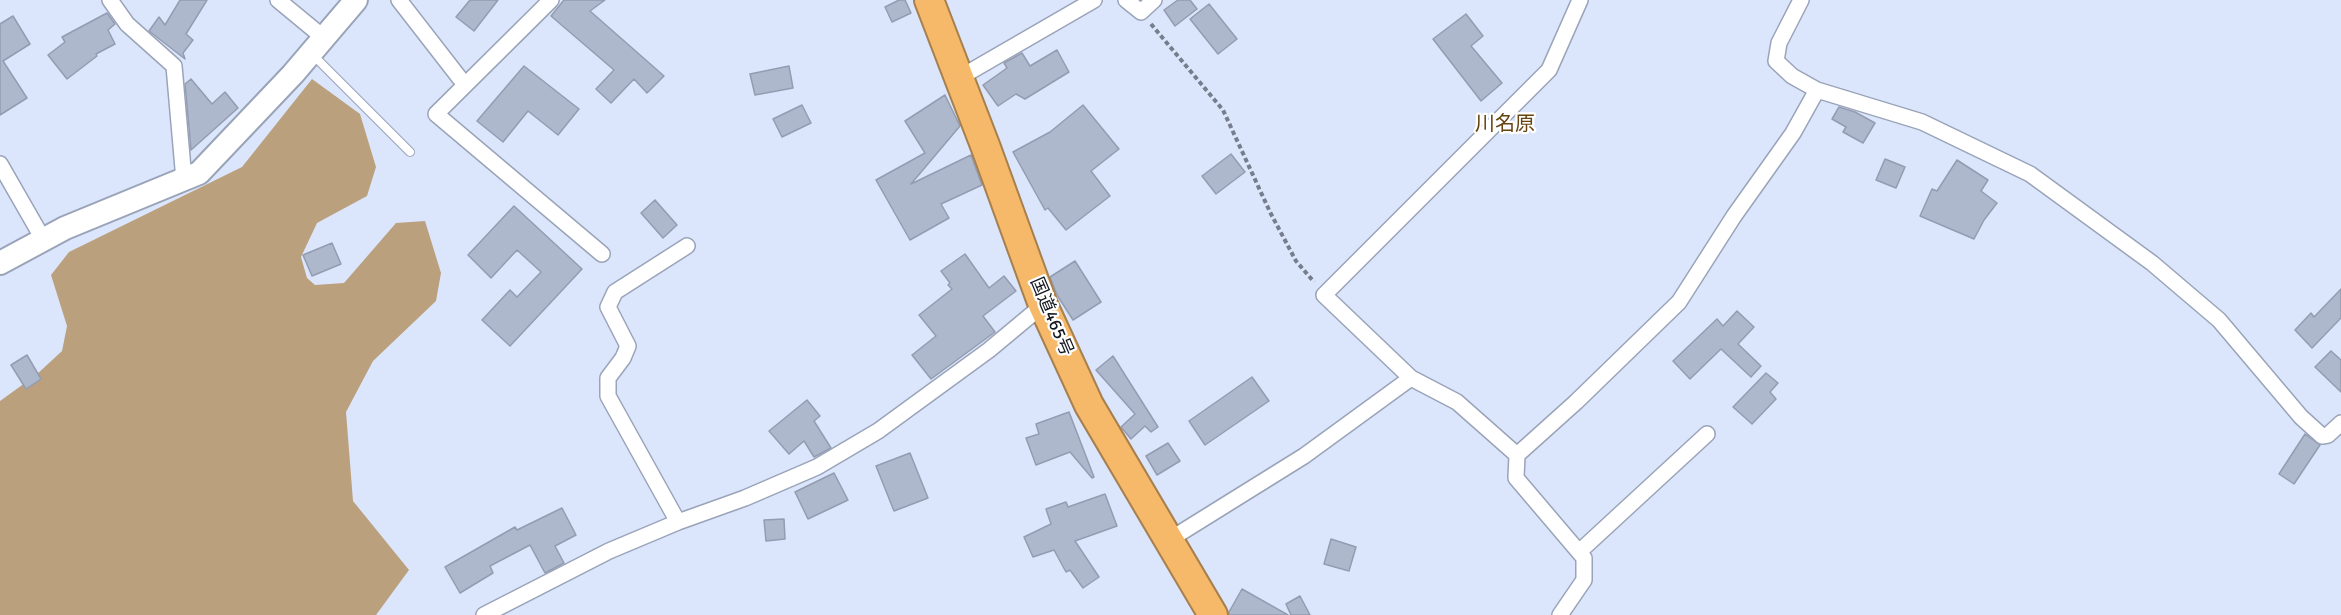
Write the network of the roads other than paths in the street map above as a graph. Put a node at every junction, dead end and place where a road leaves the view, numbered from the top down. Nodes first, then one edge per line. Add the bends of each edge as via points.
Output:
1 (110, 0) edge
2 (278, 0) edge
3 (356, 0) edge
4 (399, 0) edge
5 (551, 0) edge
6 (928, 0) edge
7 (1094, 0) edge
8 (1126, 0) edge
9 (1154, 0) edge
10 (1580, 0) edge
11 (1801, 0) edge
12 (318, 46) junction
13 (959, 78) junction
14 (465, 85) junction
15 (1817, 90) junction
16 (410, 152) dead end
17 (0, 164) edge
18 (184, 180) junction
19 (44, 239) junction
20 (687, 246) dead end
21 (602, 254) dead end
22 (0, 263) edge
23 (1043, 305) junction
24 (1411, 378) junction
25 (2341, 423) edge
26 (1707, 434) dead end
27 (1517, 455) junction
28 (678, 522) junction
29 (1169, 540) junction
30 (1579, 552) junction
31 (484, 615) edge
32 (1213, 615) edge
33 (1560, 615) edge

1 - 18 street via 127,24 174,66
2 - 12 street
3 - 12 street
4 - 14 street
5 - 14 street
6 - 13 highway, 国道465号
7 - 13 street
8 - 9 street via 1141,12
10 - 24 street via 1550,70 1324,295
11 - 15 street via 1779,43 1776,61 1792,76
12 - 16 lane
12 - 18 street via 208,165
13 - 23 highway, 国道465号
14 - 21 street via 436,114
15 - 25 street via 1922,122 2030,174 2152,263 2219,320 2301,417 2322,436
15 - 27 street via 1793,134 1679,302
17 - 19 street
18 - 19 street
19 - 22 street
20 - 28 street via 615,292 608,308 628,346 608,378 608,396
23 - 28 street via 989,350 858,443 818,466
23 - 29 highway, 国道465号 via 1089,405
24 - 27 street via 1457,402
24 - 29 street via 1304,456
26 - 30 street
27 - 30 street via 1516,477
28 - 31 street
29 - 32 highway, 国道465号
30 - 33 street via 1584,558 1584,580

